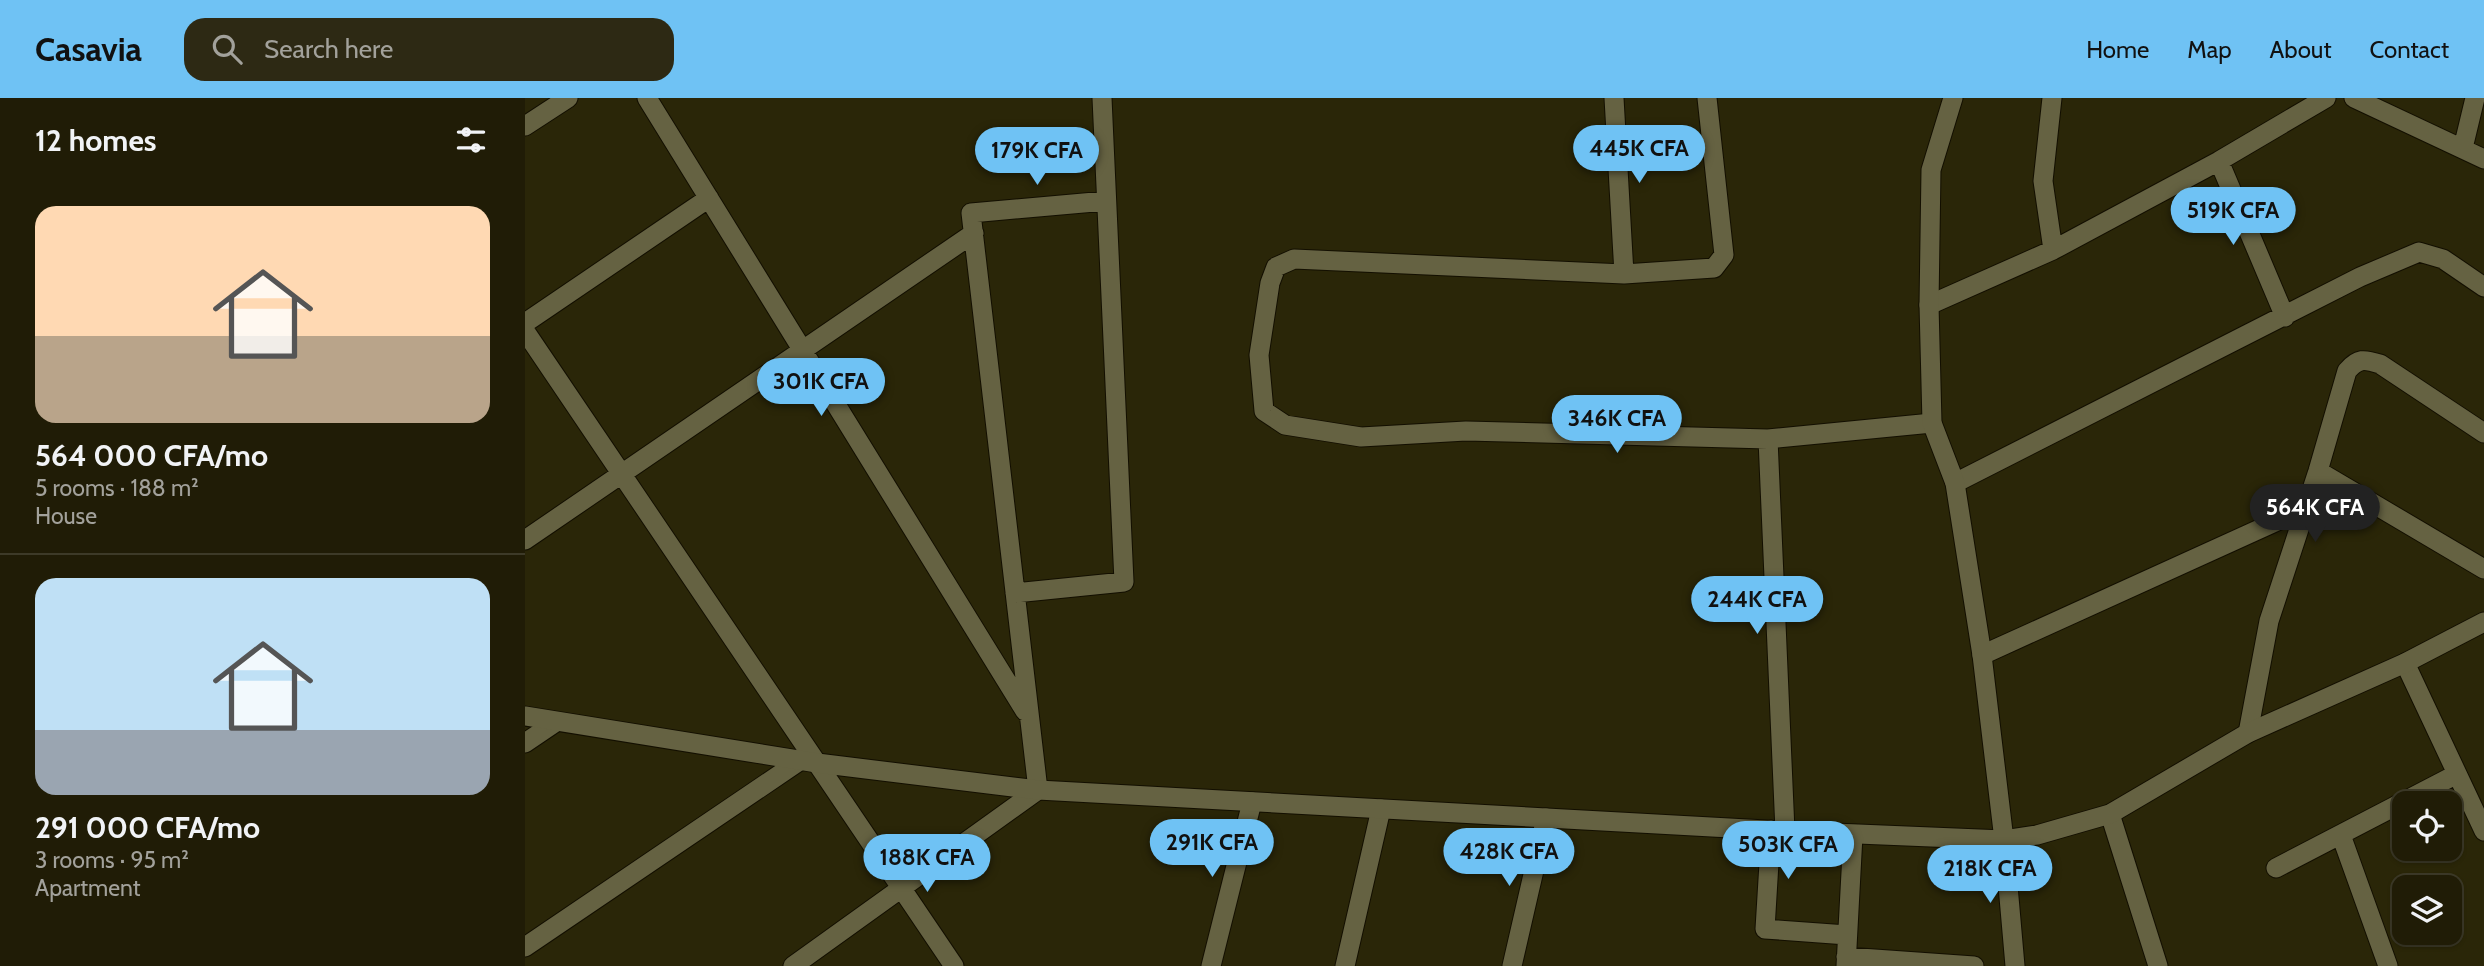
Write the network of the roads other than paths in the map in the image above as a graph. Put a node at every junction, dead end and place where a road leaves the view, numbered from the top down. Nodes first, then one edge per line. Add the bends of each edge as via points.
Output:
1 (568, 98) edge
2 (647, 98) edge
3 (1102, 98) edge
4 (1614, 98) edge
5 (1707, 98) edge
6 (1952, 98) edge
7 (2052, 98) edge
8 (2326, 98) edge
9 (2354, 98) edge
10 (2476, 98) edge
11 (525, 126) edge
12 (2463, 148) junction
13 (2484, 159) edge
14 (2219, 161) junction
15 (709, 198) junction
16 (1106, 201) junction
17 (974, 233) junction
18 (2053, 250) junction
19 (1624, 274) junction
20 (2484, 288) edge
21 (1929, 304) junction
22 (2285, 317) junction
23 (525, 323) edge
24 (525, 331) edge
25 (803, 350) junction
26 (1932, 423) junction
27 (2484, 433) edge
28 (1768, 439) junction
29 (2318, 471) junction
30 (621, 474) junction
31 (1955, 483) junction
32 (2306, 508) junction
33 (525, 540) edge
34 (2484, 569) edge
35 (1015, 593) junction
36 (2484, 622) edge
37 (1982, 654) junction
38 (2405, 663) junction
39 (525, 716) edge
40 (1030, 718) junction
41 (555, 722) junction
42 (2248, 733) junction
43 (525, 743) edge
44 (809, 761) junction
45 (2457, 774) junction
46 (1038, 790) junction
47 (1252, 802) junction
48 (1381, 809) junction
49 (2110, 814) junction
50 (1546, 818) junction
51 (1778, 831) junction
52 (2484, 831) edge
53 (1853, 835) junction
54 (2341, 835) junction
55 (2004, 840) junction
56 (2276, 868) dead end
57 (902, 888) junction
58 (1847, 935) junction
59 (525, 947) edge
60 (1846, 962) edge
61 (793, 966) edge
62 (954, 966) edge
63 (1211, 966) edge
64 (1345, 966) edge
65 (1512, 966) edge
66 (1974, 966) edge
67 (2015, 966) edge
68 (2158, 966) edge
69 (2388, 966) edge

1 - 11 street
2 - 15 street
3 - 16 street
4 - 19 street
5 - 19 street via 1724,256 1714,268
6 - 21 street via 1931,170
7 - 18 street via 2043,181
8 - 14 street
9 - 12 street
10 - 12 street
12 - 13 street
14 - 18 street
14 - 22 street
15 - 23 street
15 - 25 street
16 - 17 street via 971,212
16 - 35 street via 1124,582
17 - 25 street
17 - 35 street
18 - 21 street
19 - 28 street via 1294,259 1276,267 1270,283 1259,355 1263,411 1285,425 1361,437 1466,431
20 - 22 street via 2443,259 2419,252
21 - 26 street
22 - 31 street
24 - 30 street
25 - 30 street
25 - 40 street
26 - 28 street
26 - 31 street
27 - 29 street via 2380,364 2364,359 2347,371
28 - 51 street
29 - 32 street
29 - 34 street
30 - 33 street
30 - 44 street
31 - 37 street
32 - 37 street
32 - 42 street via 2269,621
35 - 40 street
36 - 38 street
37 - 55 street
38 - 42 street
38 - 45 street
39 - 41 street
40 - 46 street
41 - 43 street
41 - 44 street
42 - 49 street
44 - 46 street
44 - 57 street
44 - 59 street
45 - 52 street
45 - 54 street
46 - 47 street
46 - 57 street
47 - 48 street
47 - 63 street
48 - 50 street
48 - 64 street
49 - 55 street
49 - 68 street
50 - 51 street
50 - 65 street
51 - 53 street
51 - 58 street via 1765,929
53 - 55 street
53 - 58 street
54 - 56 street
54 - 69 street
55 - 67 street
57 - 61 street
57 - 62 street
58 - 60 street
60 - 66 street

